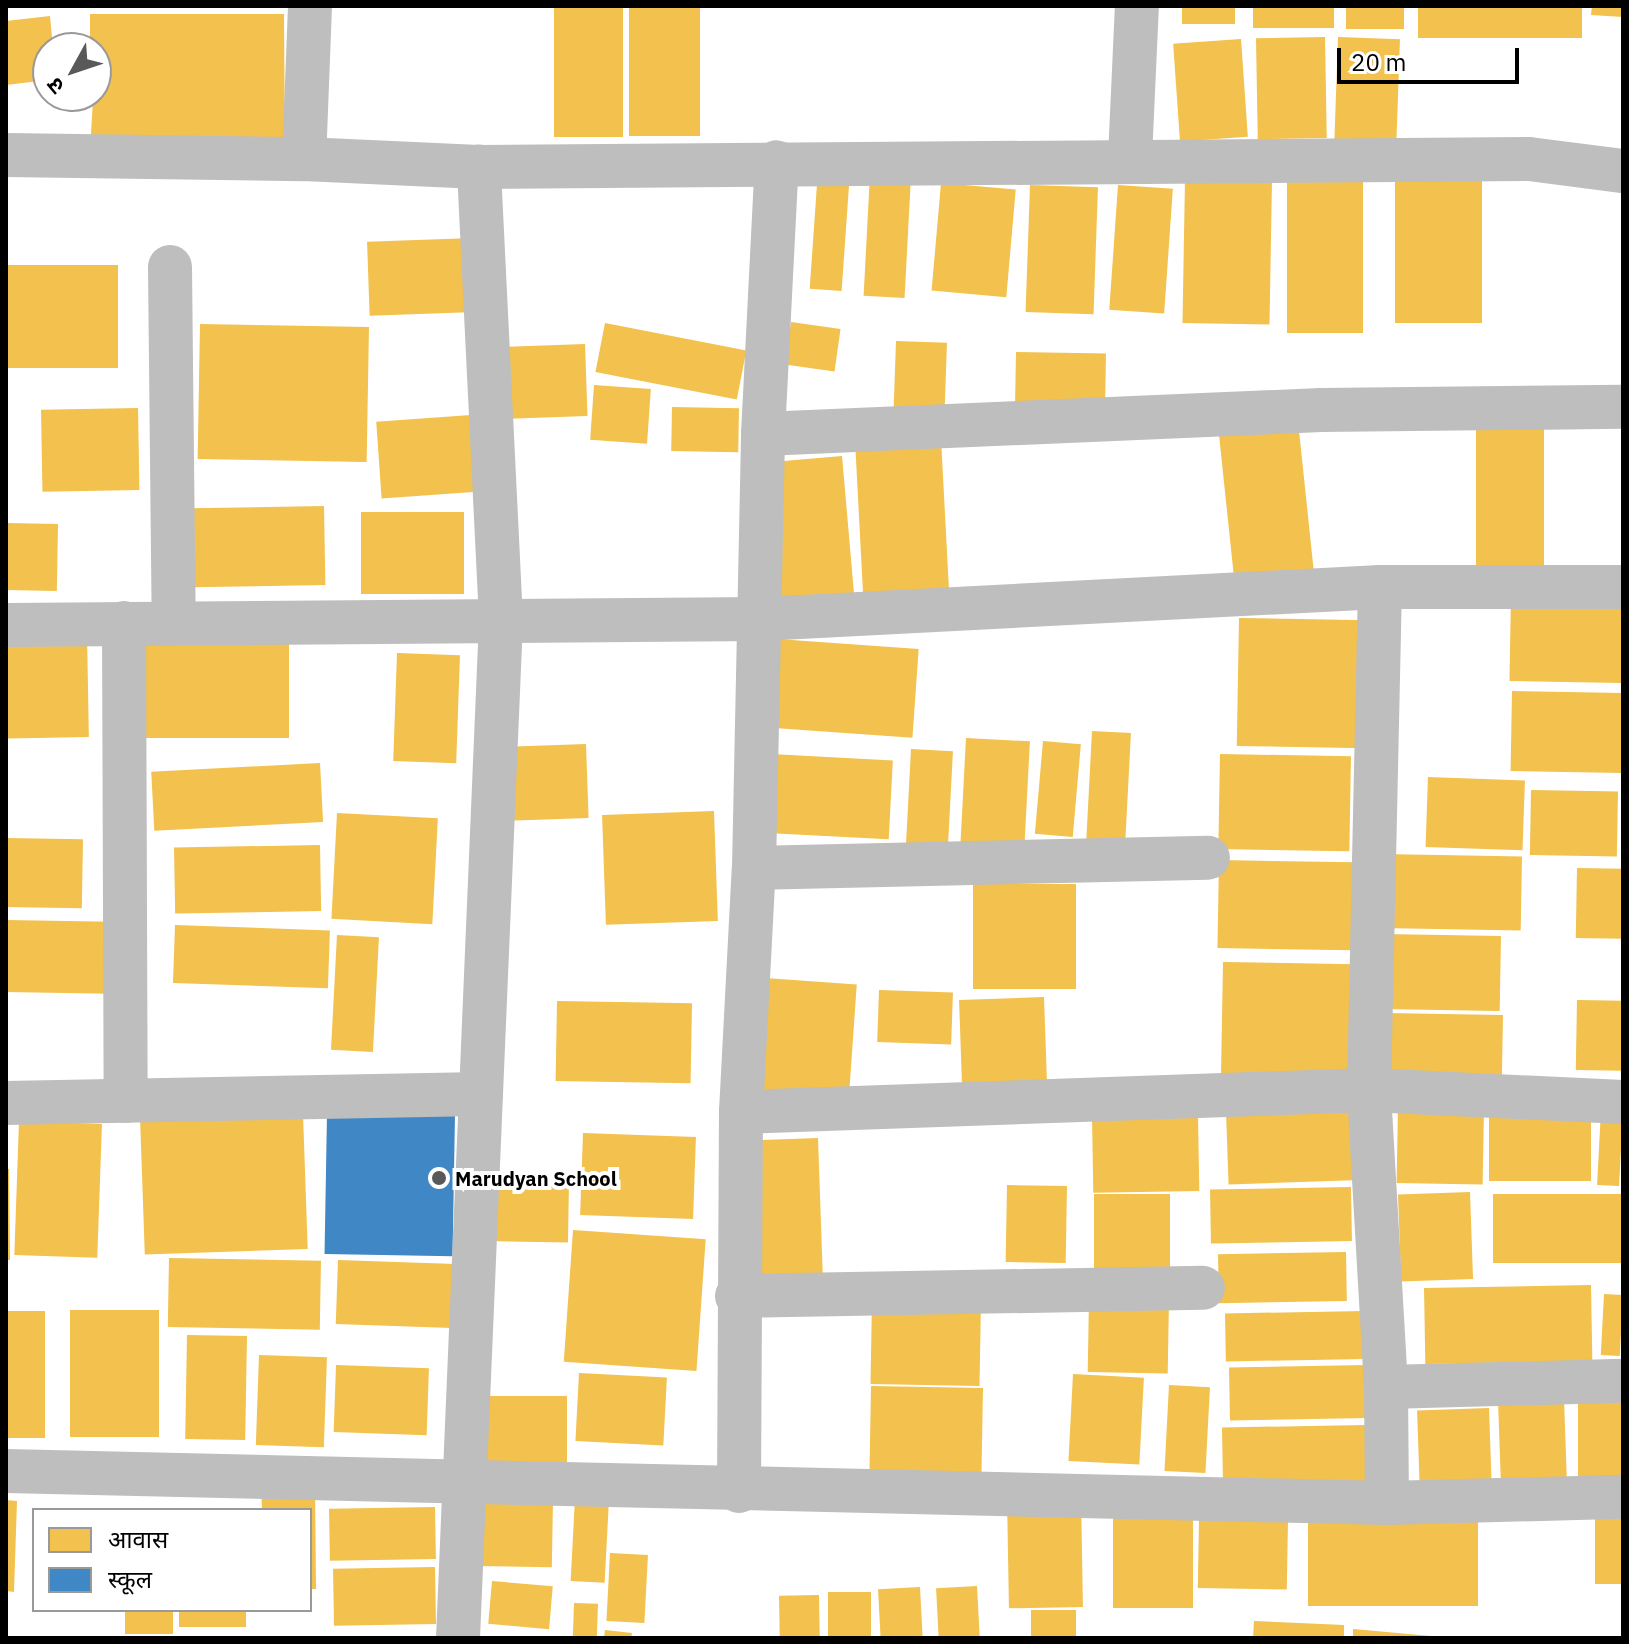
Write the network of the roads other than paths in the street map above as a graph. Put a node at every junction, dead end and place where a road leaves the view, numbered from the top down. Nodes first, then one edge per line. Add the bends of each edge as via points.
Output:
1 (310, 6) edge
2 (1137, 6) edge
3 (6, 155) edge
4 (1130, 158) junction
5 (304, 159) junction
6 (777, 162) junction
7 (479, 167) junction
8 (1623, 171) edge
9 (170, 267) dead end
10 (1623, 407) edge
11 (763, 434) junction
12 (1380, 587) junction
13 (1623, 587) edge
14 (761, 619) junction
15 (501, 620) junction
16 (124, 623) junction
17 (174, 623) junction
18 (6, 625) edge
19 (1208, 858) dead end
20 (754, 868) junction
21 (1369, 1090) junction
22 (481, 1094) junction
23 (126, 1101) junction
24 (1623, 1102) edge
25 (6, 1103) edge
26 (741, 1112) junction
27 (1203, 1288) dead end
28 (737, 1296) junction
29 (1623, 1381) edge
30 (1386, 1387) junction
31 (6, 1471) edge
32 (467, 1482) junction
33 (739, 1491) junction
34 (1623, 1497) edge
35 (1387, 1503) junction
36 (458, 1638) edge

1 - 5 street
2 - 4 street
3 - 5 street
4 - 6 street
4 - 8 street via 1529,159
5 - 7 street
6 - 7 street
6 - 11 street
7 - 15 street
9 - 17 street
10 - 11 street via 1321,410
11 - 14 street
12 - 13 street
12 - 14 street
12 - 21 street
14 - 15 street
14 - 20 street
15 - 17 street
15 - 22 street
16 - 17 street
16 - 18 street
16 - 23 street
19 - 20 street
20 - 26 street
21 - 24 street
21 - 26 street
21 - 30 street
22 - 23 street
22 - 32 street
23 - 25 street
26 - 28 street
27 - 28 street
28 - 33 street
29 - 30 street
30 - 35 street
31 - 32 street
32 - 33 street
32 - 36 street
33 - 35 street
34 - 35 street

